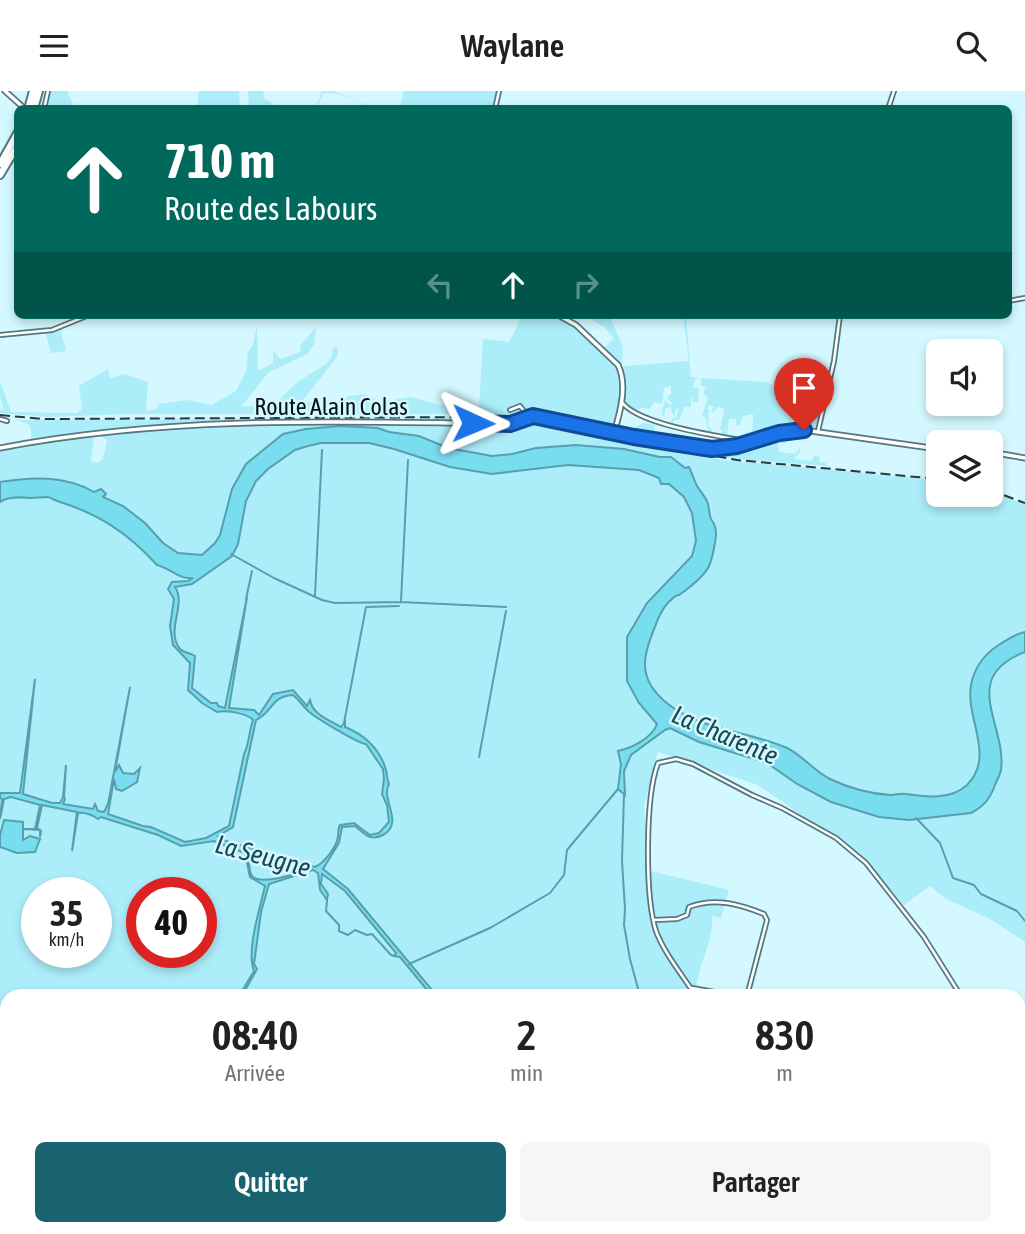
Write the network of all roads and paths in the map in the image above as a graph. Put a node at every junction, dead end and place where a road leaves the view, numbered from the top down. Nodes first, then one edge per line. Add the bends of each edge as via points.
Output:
1 (5, 91) edge
2 (21, 105) edge
3 (14, 139) edge
4 (14, 152) edge
5 (0, 164) edge
6 (0, 175) edge
7 (79, 319) edge
8 (565, 319) edge
9 (839, 319) edge
10 (0, 335) edge
11 (621, 401) junction
12 (510, 411) dead end
13 (528, 416) junction
14 (0, 419) edge
15 (8, 421) dead end
16 (818, 431) junction
17 (614, 433) junction
18 (744, 444) junction
19 (0, 448) edge
20 (926, 448) edge
21 (1003, 454) edge
22 (1025, 457) edge
23 (654, 920) junction
24 (691, 988) joint
25 (697, 989) edge
26 (749, 989) edge
27 (957, 989) edge

1 - 2 street
3 - 5 highway
4 - 6 highway
7 - 10 street via 52,330
8 - 11 street via 618,365
9 - 16 street
11 - 17 street
11 - 18 street via 629,410 662,424 740,439
12 - 13 street via 520,406
13 - 17 street, Route Alain Colas
13 - 19 street, Route Alain Colas via 506,424 295,421 110,432
14 - 15 street
16 - 18 street, Route Alain Colas via 789,431
16 - 20 street, Route Alain Colas
17 - 18 street, Route Alain Colas via 712,449
21 - 22 street
23 - 24 street via 657,934
23 - 26 street via 677,919 695,905 729,902 764,914 767,920
23 - 27 street via 649,858 651,786 658,763 676,759 713,773 836,838 866,863 924,937
24 - 25 street

